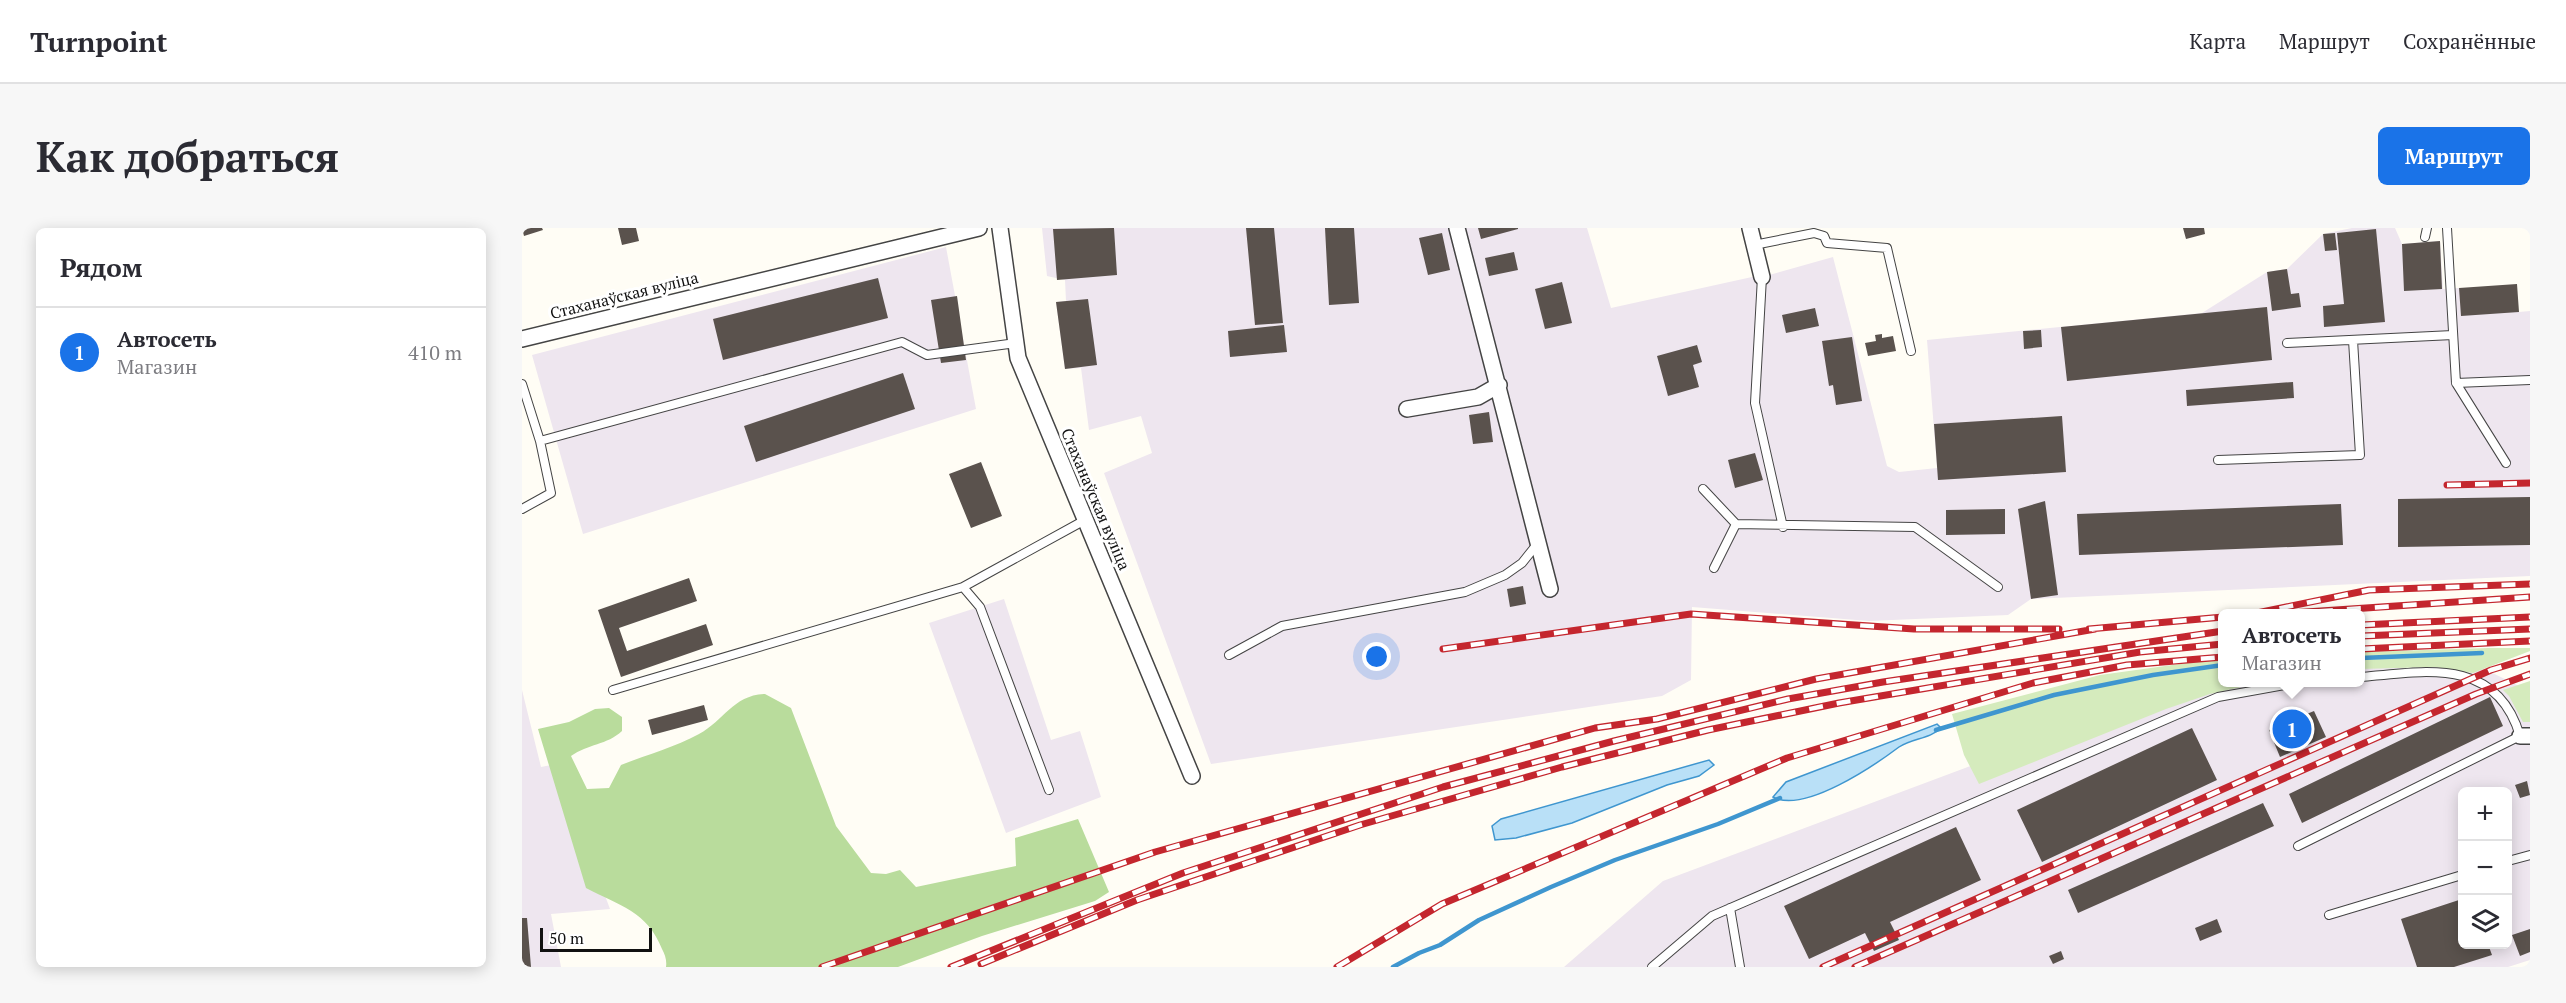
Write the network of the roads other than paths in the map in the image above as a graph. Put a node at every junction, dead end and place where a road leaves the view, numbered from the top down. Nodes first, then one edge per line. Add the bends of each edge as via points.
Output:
1 (980, 228) edge
2 (1000, 228) edge
3 (1458, 228) edge
4 (1750, 228) edge
5 (2427, 228) edge
6 (2447, 228) edge
7 (2425, 237) dead end
8 (1754, 244) junction
9 (1762, 277) joint
10 (2453, 335) junction
11 (522, 339) edge
12 (2353, 340) junction
13 (1016, 343) junction
14 (2287, 344) dead end
15 (1911, 351) dead end
16 (2530, 380) edge
17 (2456, 383) junction
18 (522, 384) edge
19 (1499, 386) junction
20 (1407, 410) dead end
21 (540, 441) junction
22 (2218, 460) dead end
23 (2506, 463) dead end
24 (1703, 489) dead end
25 (522, 509) edge
26 (1085, 520) junction
27 (1736, 524) junction
28 (1783, 526) junction
29 (1538, 543) junction
30 (1714, 568) dead end
31 (963, 587) junction
32 (1998, 587) dead end
33 (1550, 589) dead end
34 (1229, 655) dead end
35 (2365, 677) edge
36 (2274, 687) edge
37 (613, 690) dead end
38 (2525, 736) edge
39 (1192, 776) dead end
40 (1049, 790) dead end
41 (2298, 846) dead end
42 (2530, 855) edge
43 (2512, 860) edge
44 (2458, 876) edge
45 (1730, 908) junction
46 (2329, 915) dead end
47 (1652, 967) edge
48 (1740, 967) edge

1 - 11 street, Стаханаўская вуліца
2 - 13 street, Стаханаўская вуліца
3 - 19 street
4 - 8 street
5 - 7 lane
6 - 10 lane
8 - 9 street
8 - 15 lane via 1814,233 1824,236 1827,243 1887,248
9 - 28 lane via 1755,403
10 - 12 lane
10 - 17 lane
12 - 14 lane
12 - 22 lane via 2360,454
13 - 21 lane via 927,355 902,342
13 - 26 street, Стаханаўская вуліца via 1018,358
16 - 17 lane
17 - 23 lane
18 - 21 lane
19 - 20 street via 1478,397
19 - 29 street
21 - 25 lane via 551,493
24 - 27 lane
26 - 31 lane
26 - 39 street, Стаханаўская вуліца
27 - 28 lane
27 - 30 lane
28 - 32 lane via 1915,527
29 - 33 street
29 - 34 lane via 1522,563 1505,575 1465,592 1282,626
31 - 37 lane
31 - 40 lane via 980,607
35 - 38 lane via 2433,671 2472,679 2491,688 2505,701
36 - 45 lane via 2218,697
38 - 41 lane
42 - 43 lane
44 - 46 lane
45 - 47 lane via 1712,916
45 - 48 lane

